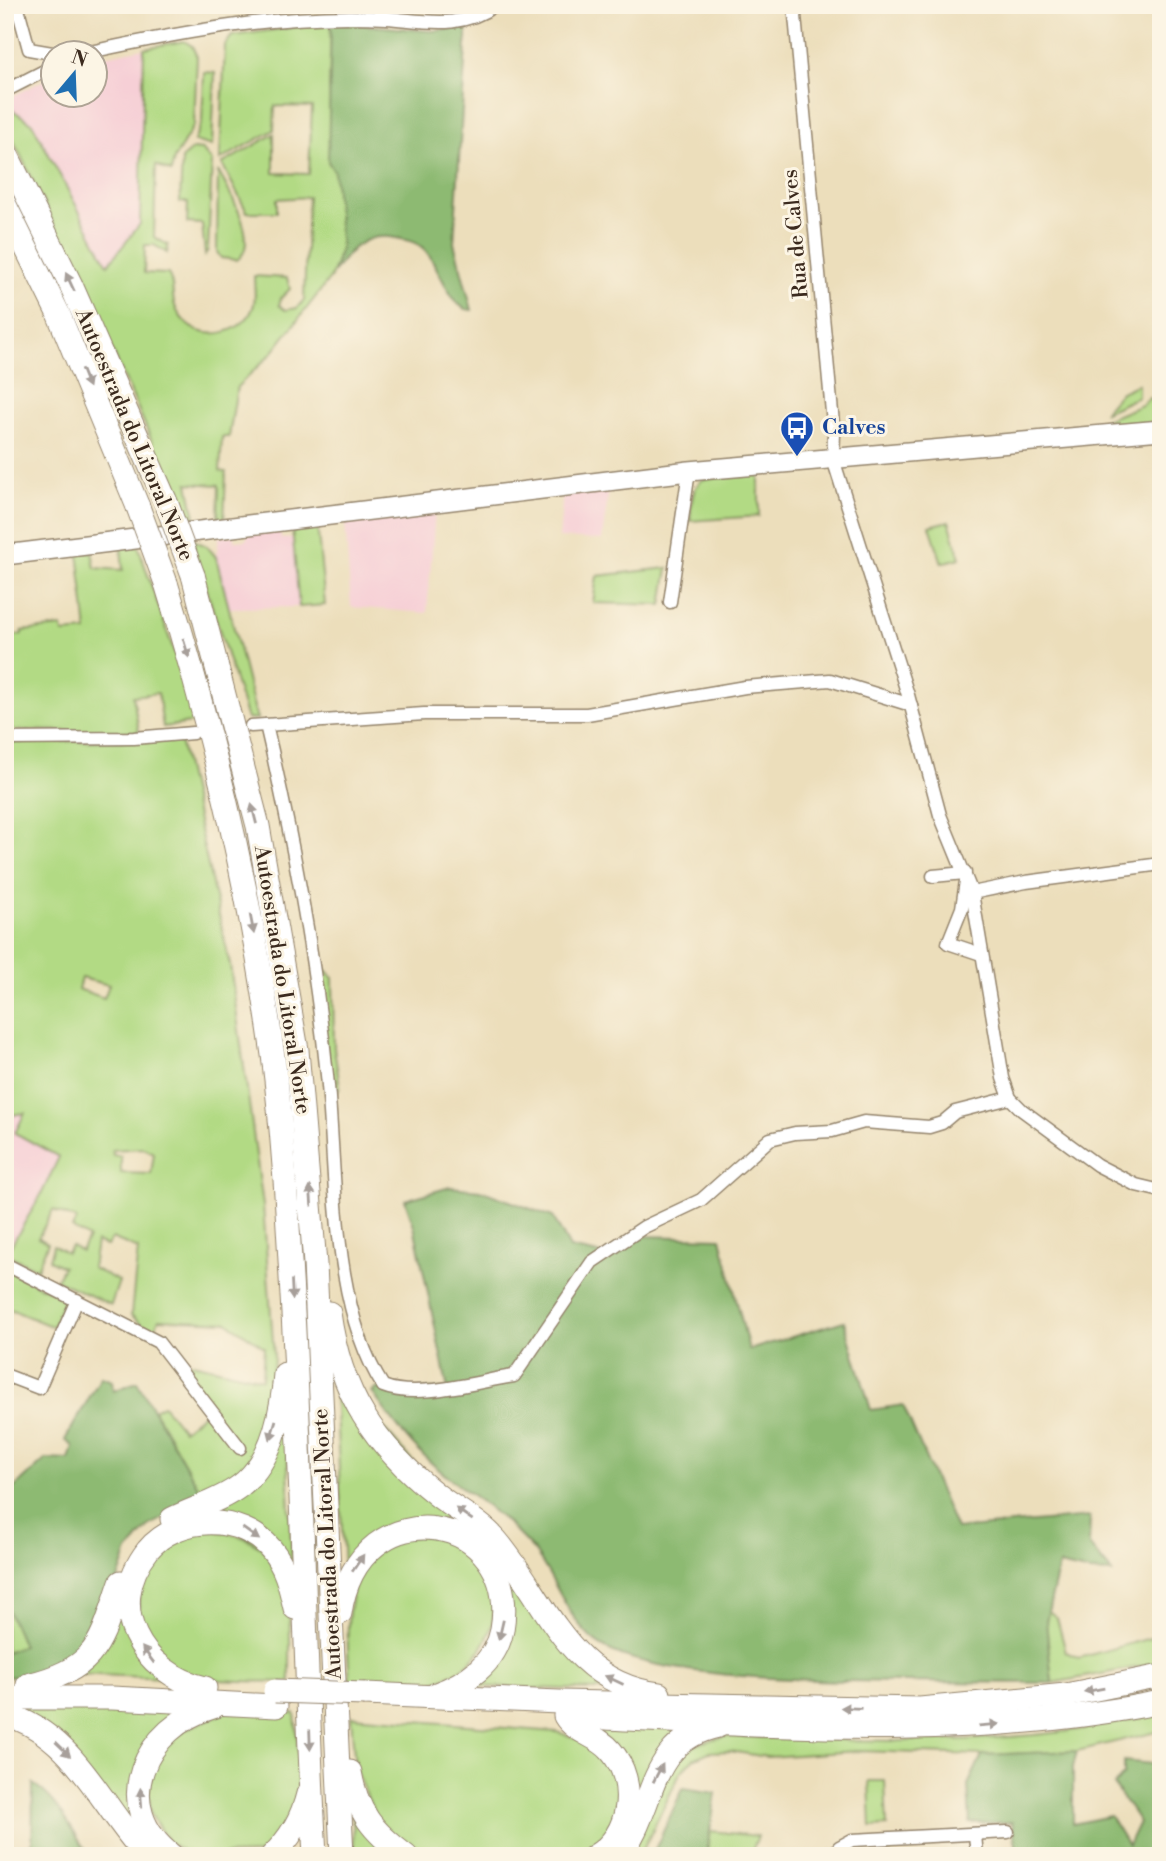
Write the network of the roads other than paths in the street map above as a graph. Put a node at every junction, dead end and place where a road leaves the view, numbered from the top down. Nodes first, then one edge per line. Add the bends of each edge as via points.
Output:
1 (17, 5) edge
2 (495, 5) edge
3 (793, 5) edge
4 (366, 11) edge
5 (108, 48) edge
6 (38, 50) edge
7 (38, 74) edge
8 (5, 91) edge
9 (5, 151) edge
10 (5, 205) edge
11 (1161, 430) edge
12 (834, 459) junction
13 (689, 471) junction
14 (5, 555) edge
15 (670, 602) dead end
16 (911, 705) junction
17 (266, 725) junction
18 (251, 726) dead end
19 (193, 733) dead end
20 (5, 739) edge
21 (1161, 864) edge
22 (966, 875) junction
23 (933, 876) dead end
24 (972, 893) junction
25 (981, 954) junction
26 (1010, 1098) junction
27 (1161, 1191) edge
28 (5, 1264) edge
29 (315, 1264) junction
30 (77, 1300) junction
31 (295, 1344) junction
32 (5, 1375) edge
33 (240, 1448) dead end
34 (334, 1651) junction
35 (1161, 1676) edge
36 (17, 1686) edge
37 (205, 1688) junction
38 (425, 1697) junction
39 (5, 1698) edge
40 (275, 1698) junction
41 (335, 1699) junction
42 (309, 1700) junction
43 (365, 1701) junction
44 (1161, 1702) edge
45 (676, 1703) junction
46 (229, 1704) junction
47 (5, 1714) edge
48 (565, 1716) junction
49 (733, 1724) junction
50 (311, 1780) junction
51 (1008, 1832) dead end
52 (975, 1835) junction
53 (146, 1856) edge
54 (172, 1856) edge
55 (272, 1856) edge
56 (315, 1856) edge
57 (342, 1856) edge
58 (406, 1856) edge
59 (595, 1856) edge
60 (618, 1856) edge
61 (836, 1856) edge
62 (977, 1856) edge

1 - 6 street via 29,48
2 - 4 street via 461,23
3 - 12 street, Rua de Calves
4 - 5 street
7 - 8 street
29 -> 9 highway, Autoestrada do Litoral Norte, bridge via 297,1050 276,921 257,826 193,575 71,285
10 -> 31 highway, Autoestrada do Litoral Norte, bridge via 58,313 138,507 166,583 214,748 258,958 281,1131
11 - 12 main road
12 - 13 main road
12 - 16 street, Rua de Calves
13 - 14 main road
13 - 15 street
16 - 17 street via 830,680 745,687 587,714 424,714
16 - 22 street, Rua de Calves via 940,815
17 - 18 street
17 - 26 street via 285,804 319,1005 348,1288 363,1345 383,1386 428,1390 514,1376 592,1262 644,1227 701,1200 770,1139 864,1122 929,1127 955,1112
19 - 20 street
21 - 24 street
22 - 23 street
22 - 24 street, Rua de Calves
22 - 25 street via 962,908 948,943
24 - 25 street, Rua de Calves
25 - 26 street, Rua de Calves
26 - 27 street via 1097,1165 1136,1185
28 - 30 street
29 - 34 highway, Autoestrada do Litoral Norte
45 -> 29 highway via 669,1695 619,1684 579,1657 494,1538 422,1483 372,1430 341,1371 323,1267
30 - 32 street via 39,1388
30 - 33 street via 158,1342
31 -> 36 highway via 286,1349 283,1396 260,1466 240,1486 156,1527 124,1573 97,1647 67,1673
31 - 42 highway, Autoestrada do Litoral Norte
34 -> 38 highway via 343,1592 352,1569 367,1550 403,1529 446,1531 467,1540 492,1564 504,1589 500,1637 475,1674 460,1685
34 - 41 highway, Autoestrada do Litoral Norte
35 -> 45 highway via 1044,1698 920,1709
36 - 37 highway
37 - 40 highway
37 -> 42 highway via 179,1681 155,1664 135,1634 127,1608 135,1575 149,1550 169,1533 194,1523 242,1527 270,1547 287,1572
38 - 43 highway
38 - 45 highway
39 - 46 highway
40 - 43 highway
40 - 46 highway
41 - 57 highway, Autoestrada do Litoral Norte
41 - 58 highway via 355,1799 368,1822
42 -> 50 highway, Autoestrada do Litoral Norte
43 - 48 highway
49 -> 44 highway via 965,1726
54 -> 46 highway via 158,1843 142,1810 140,1778 145,1760 177,1722
47 -> 53 highway via 38,1728 70,1755
48 - 49 highway
48 - 59 highway via 571,1726 588,1732 612,1752 627,1788 628,1803 620,1829 608,1849
60 -> 49 highway via 666,1758 702,1731
50 - 55 highway via 303,1812
50 - 56 highway, Autoestrada do Litoral Norte
51 - 52 street
52 - 61 street via 852,1840 839,1847
52 - 62 street

